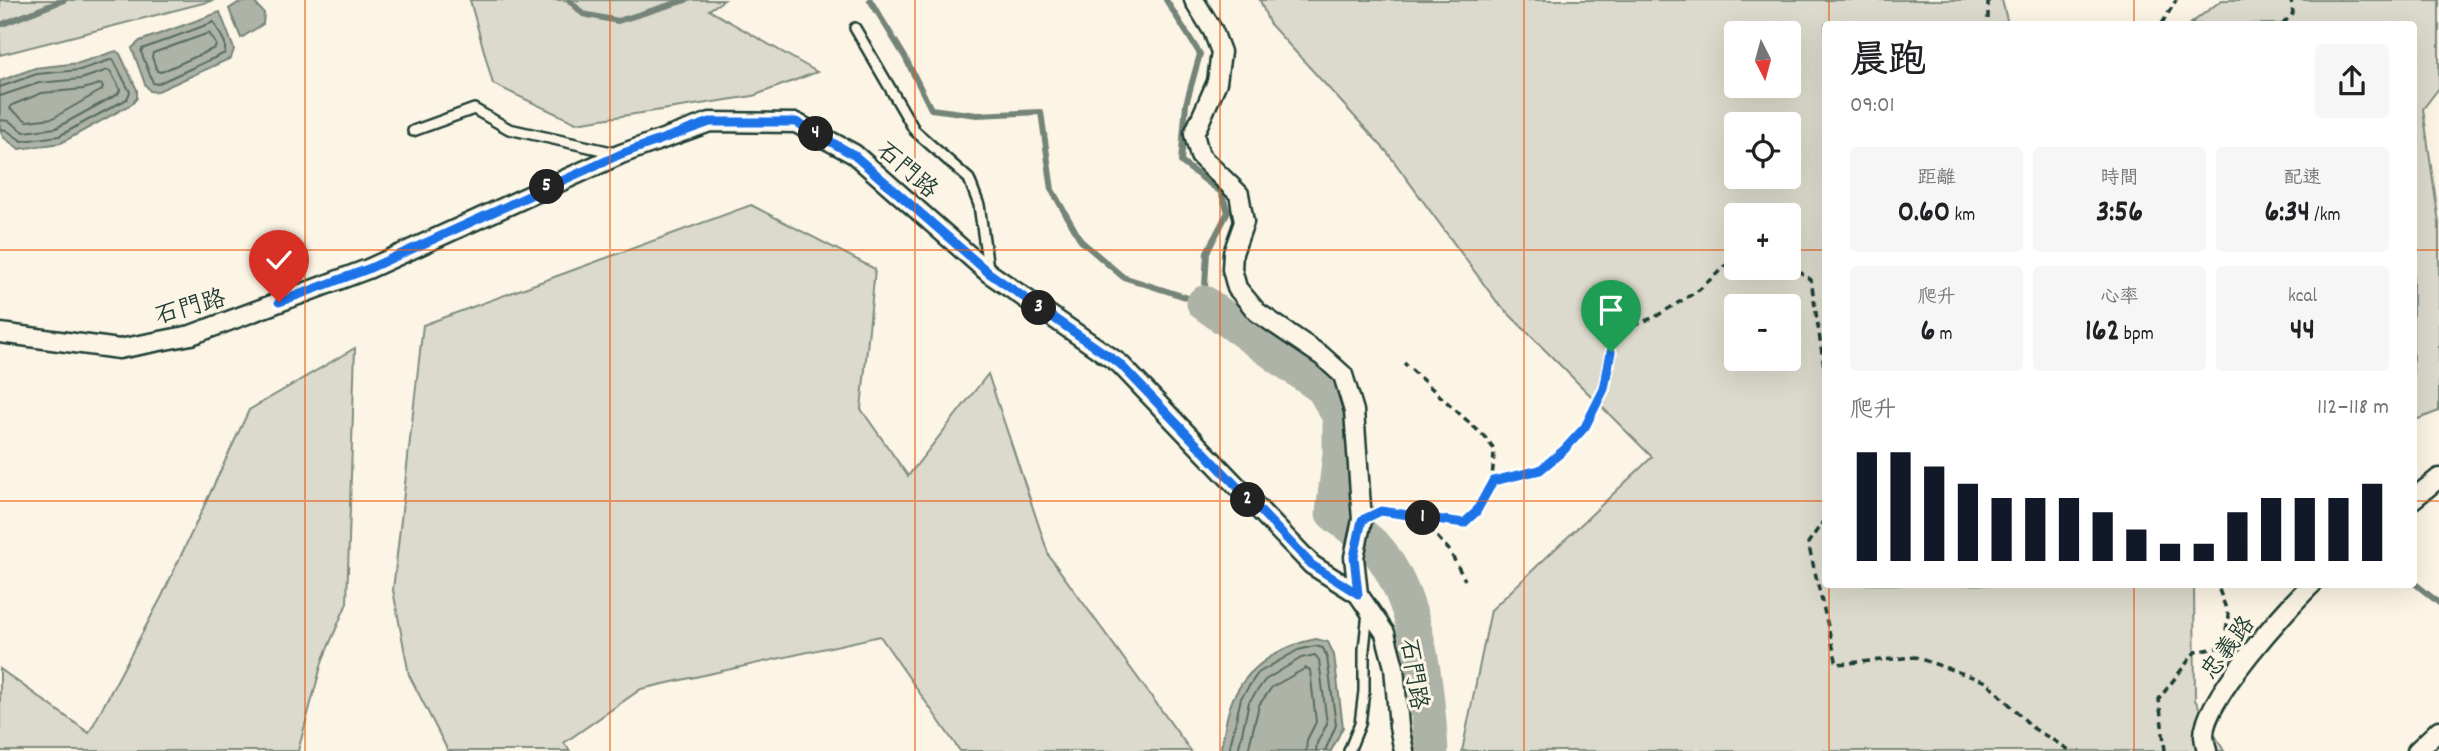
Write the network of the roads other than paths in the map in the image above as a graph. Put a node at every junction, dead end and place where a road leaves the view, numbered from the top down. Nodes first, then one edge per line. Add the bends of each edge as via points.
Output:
1 (1194, 0) edge
2 (855, 28) dead end
3 (413, 131) dead end
4 (621, 154) junction
5 (989, 273) junction
6 (0, 333) edge
7 (2439, 478) edge
8 (2417, 496) edge
9 (2308, 588) edge
10 (1358, 594) junction
11 (1368, 610) junction
12 (2439, 730) edge
13 (1349, 751) edge
14 (1404, 751) edge
15 (2207, 751) edge
16 (2417, 751) edge

1 - 10 street via 1221,52 1217,82 1194,134 1200,156 1241,201 1244,222 1232,269 1237,288 1256,312 1343,375 1354,411 1362,520 1354,557
2 - 5 lane via 915,131 969,179 979,205
3 - 4 lane via 474,109 509,129
4 - 5 street, 石門路 via 710,122 796,122 854,155
4 - 6 street, 石門路 via 368,269 191,335 119,349
5 - 10 street, 石門路 via 1120,364 1312,565
7 - 8 street
9 - 15 street, 忠義路 via 2220,693 2204,733
10 - 11 street, 石門路
11 - 13 lane via 1360,724
11 - 14 street, 石門路 via 1385,633 1394,667
12 - 16 street

